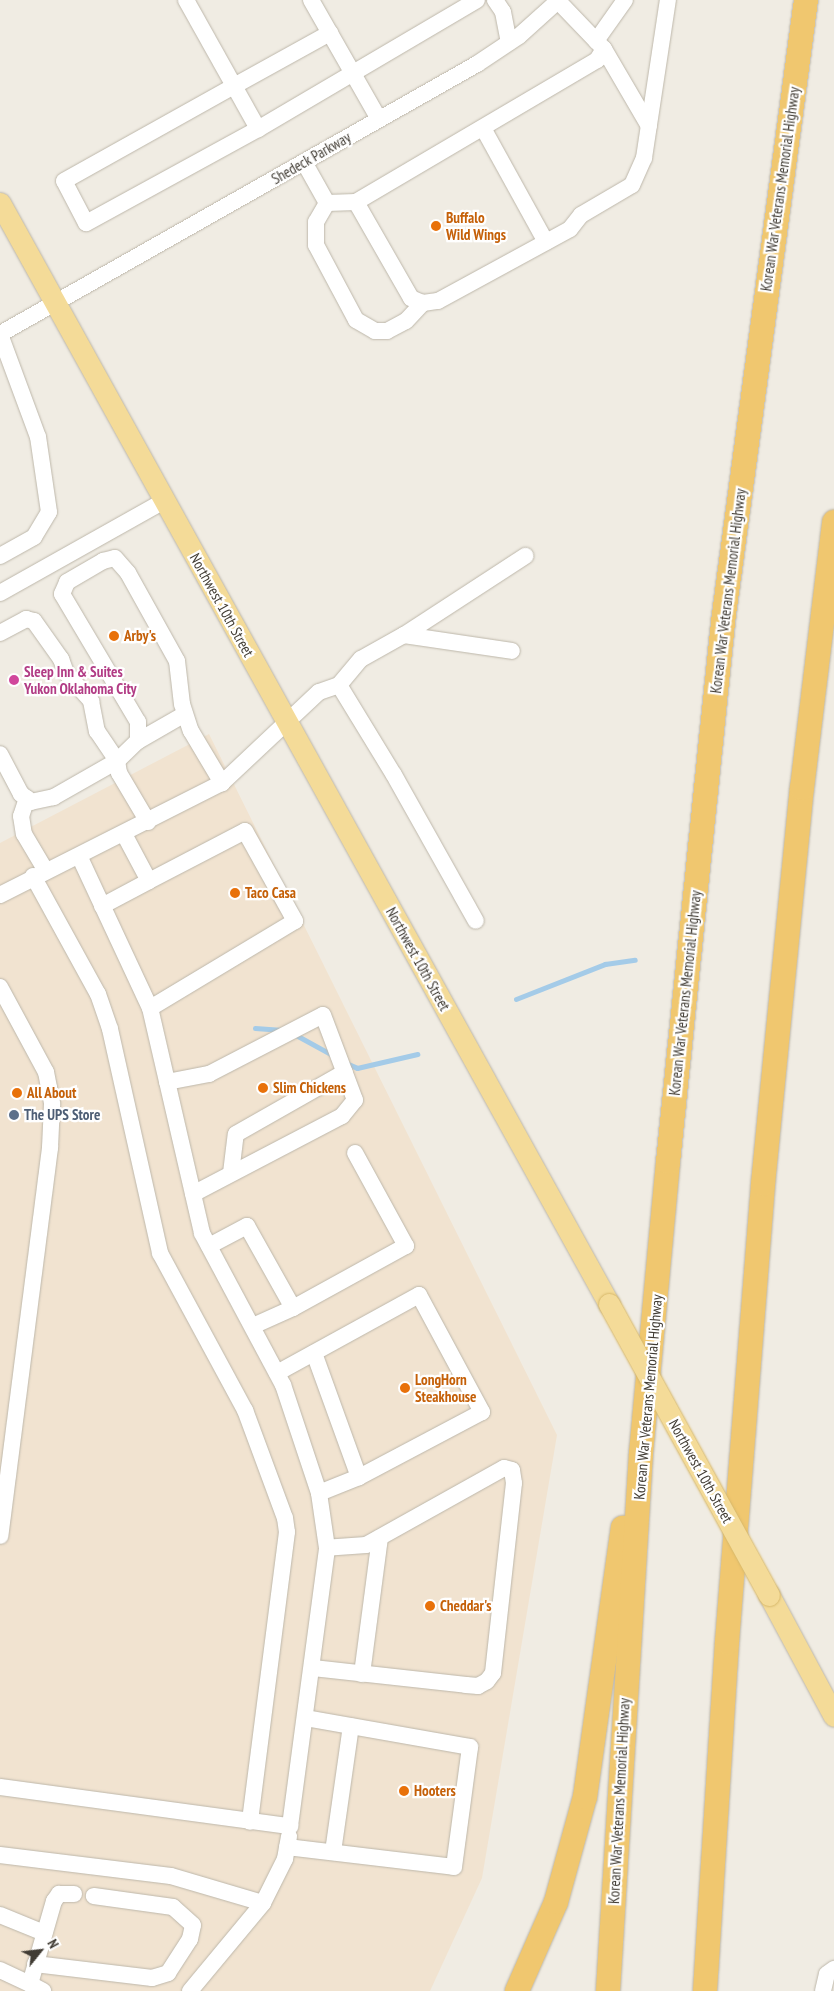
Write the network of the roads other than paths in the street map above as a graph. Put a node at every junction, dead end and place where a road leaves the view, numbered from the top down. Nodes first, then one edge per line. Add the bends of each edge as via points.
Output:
1 (186, 0) edge
2 (311, 0) edge
3 (559, 0) edge
4 (625, 0) edge
5 (668, 0) edge
6 (806, 0) edge
7 (469, 2) edge
8 (499, 6) edge
9 (534, 22) junction
10 (330, 33) junction
11 (509, 42) junction
12 (600, 45) junction
13 (351, 73) junction
14 (234, 86) junction
15 (379, 120) junction
16 (649, 126) junction
17 (483, 128) junction
18 (258, 129) junction
19 (304, 162) junction
20 (356, 202) junction
21 (327, 203) junction
22 (0, 204) edge
23 (546, 242) junction
24 (423, 303) junction
25 (55, 304) junction
26 (164, 501) junction
27 (834, 522) edge
28 (0, 556) edge
29 (525, 556) dead end
30 (0, 593) edge
31 (0, 633) edge
32 (404, 635) junction
33 (512, 651) dead end
34 (340, 684) junction
35 (185, 714) junction
36 (288, 723) junction
37 (138, 741) junction
38 (0, 754) edge
39 (117, 761) junction
40 (222, 783) junction
41 (27, 798) junction
42 (148, 822) junction
43 (124, 834) junction
44 (79, 856) junction
45 (39, 874) junction
46 (149, 881) junction
47 (0, 895) edge
48 (102, 906) junction
49 (476, 921) dead end
50 (0, 987) edge
51 (150, 1008) junction
52 (346, 1072) junction
53 (167, 1082) junction
54 (355, 1153) dead end
55 (231, 1174) junction
56 (193, 1194) junction
57 (209, 1246) junction
58 (293, 1308) junction
59 (253, 1326) junction
60 (314, 1353) junction
61 (277, 1373) junction
62 (641, 1453) junction
63 (359, 1478) junction
64 (319, 1493) junction
65 (0, 1536) edge
66 (380, 1538) junction
67 (328, 1548) junction
68 (313, 1668) junction
69 (362, 1674) junction
70 (834, 1716) edge
71 (306, 1718) junction
72 (352, 1726) junction
73 (0, 1787) edge
74 (250, 1822) junction
75 (290, 1826) junction
76 (287, 1847) junction
77 (332, 1852) junction
78 (0, 1855) edge
79 (74, 1894) dead end
80 (94, 1896) dead end
81 (263, 1903) junction
82 (0, 1915) edge
83 (44, 1933) junction
84 (35, 1964) junction
85 (834, 1968) edge
86 (0, 1970) edge
87 (140, 1976) junction
88 (37, 1988) edge
89 (131, 1991) edge
90 (190, 1991) edge
91 (517, 1991) edge
92 (608, 1991) edge
93 (705, 1991) edge
94 (823, 1991) edge

1 - 14 street
2 - 10 street
3 - 9 street, Shedeck Parkway
3 - 12 street
4 - 12 street
5 - 16 street
6 - 62 highway, Korean War Veterans Memorial Highway via 723,622
7 - 13 street
8 - 9 street
8 - 11 street
9 - 11 street, Shedeck Parkway
10 - 13 street
10 - 14 street
11 - 15 street, Shedeck Parkway
12 - 16 street
12 - 17 street via 597,60
13 - 15 street
13 - 18 street
14 - 18 street
14 - 18 street via 64,181 86,223
15 - 19 street, Shedeck Parkway
16 - 23 street via 644,158 632,184 581,215 570,229
17 - 20 street
17 - 23 street
19 - 21 street
19 - 25 street, Shedeck Parkway
20 - 21 street
20 - 24 street via 411,298
21 - 24 street via 316,222 316,245 356,320 375,331 388,331 406,321
22 - 25 main road, Northwest 10th Street
23 - 24 street via 438,301
25 - 26 main road, Northwest 10th Street
25 - 28 street, Shedeck Parkway via 0,334 38,437 49,512 34,537
26 - 30 street
26 - 36 main road, Northwest 10th Street
27 - 93 highway via 802,788 763,1184 727,1642
29 - 32 street
31 - 39 street via 26,619 34,621 61,659 66,673 92,701 97,731
32 - 33 street
32 - 34 street via 361,659
34 - 36 street via 320,692
34 - 49 street
35 - 37 street
35 - 37 street via 177,661 128,573 115,558 67,582 62,594 68,609 138,722
35 - 40 street via 191,731
36 - 40 street
36 - 70 main road, Northwest 10th Street, bridge
37 - 39 street
38 - 41 street via 21,794
39 - 41 street via 54,797 31,802
39 - 42 street via 119,773
40 - 42 street
41 - 45 street via 21,816
42 - 43 street
43 - 44 street
43 - 46 street
44 - 45 street
44 - 48 street
45 - 47 street
45 - 74 street via 98,994 107,1020 160,1253 245,1410 285,1518 286,1532
46 - 48 street
46 - 51 street via 244,831 295,921
48 - 51 street
50 - 65 street via 46,1072 52,1104 49,1156
51 - 53 street
52 - 53 street via 323,1015 209,1074
52 - 55 street via 236,1134
52 - 55 street via 356,1100 342,1116
53 - 56 street
54 - 58 street via 406,1246
55 - 56 street
56 - 57 street via 202,1233
57 - 58 street via 246,1226
57 - 59 street
58 - 59 street
59 - 61 street
60 - 61 street
60 - 63 street
60 - 63 street via 419,1295 482,1412
61 - 64 street
62 - 91 highway via 620,1542 581,1815 556,1902
62 - 92 highway, Korean War Veterans Memorial Highway
63 - 64 street
64 - 67 street
66 - 67 street via 366,1545
66 - 69 street
66 - 69 street via 504,1468 512,1470 514,1483 493,1672 487,1681 472,1685
67 - 68 street
68 - 69 street
68 - 71 street
71 - 72 street
71 - 75 street
72 - 77 street
72 - 77 street via 470,1747 454,1867
73 - 74 street
74 - 75 street
75 - 76 street
76 - 77 street
76 - 81 street via 285,1859
78 - 81 street via 171,1876
79 - 83 street via 58,1894
80 - 87 street via 173,1907 193,1925 190,1940 168,1973 152,1978
81 - 90 street
82 - 83 street
83 - 84 street
84 - 87 street
84 - 88 street
85 - 94 street via 828,1974
86 - 88 street
87 - 89 street

